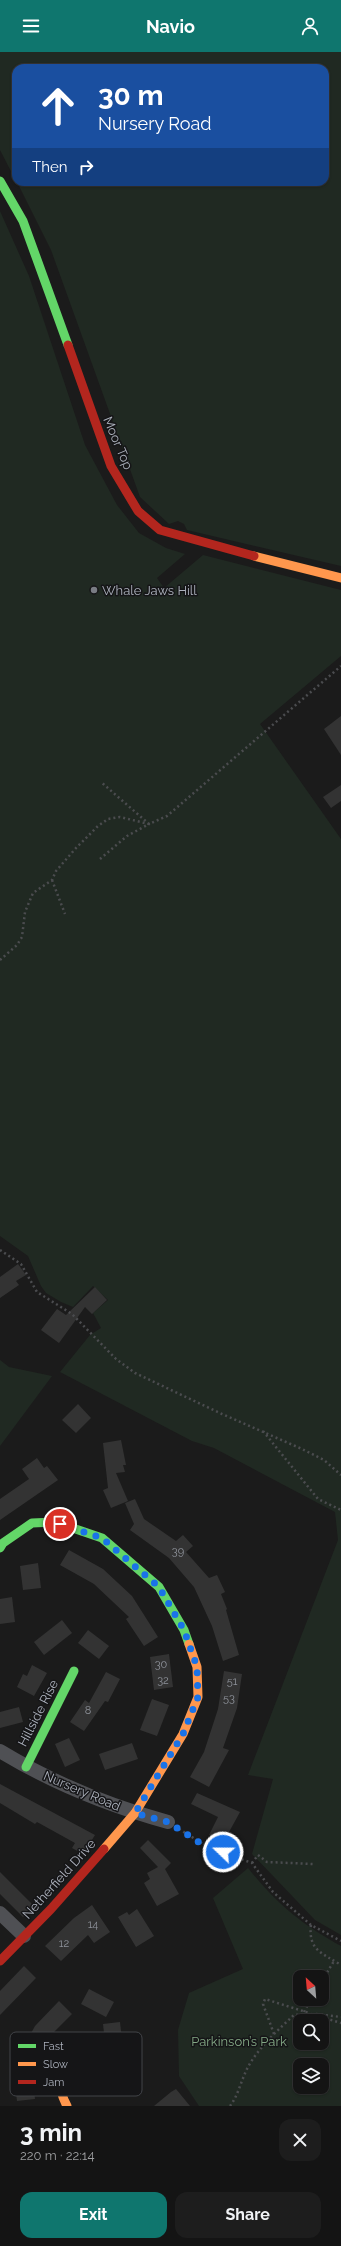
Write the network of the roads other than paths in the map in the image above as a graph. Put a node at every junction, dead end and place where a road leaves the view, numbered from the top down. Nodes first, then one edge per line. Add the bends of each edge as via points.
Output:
1 (0, 181) edge
2 (341, 578) edge
3 (0, 1548) edge
4 (74, 1671) dead end
5 (0, 1751) edge
6 (26, 1767) junction
7 (135, 1813) junction
8 (168, 1822) road end
9 (0, 1913) edge
10 (24, 1936) junction
11 (0, 1961) edge
12 (62, 2096) edge
13 (67, 2106) edge

1 - 2 street, Moor Top via 23,221 111,466 138,511 160,530 201,543
3 - 7 street, Netherfield Drive via 3,1543 32,1523 55,1522 102,1538 159,1587 184,1630 197,1667 198,1697 183,1734
4 - 6 street, Hillside Rise
5 - 6 street, Nursery Road
6 - 7 street, Nursery Road
7 - 8 street, Nursery Road
7 - 10 street, Netherfield Drive
9 - 10 street
10 - 11 street, Netherfield Drive
12 - 13 street

